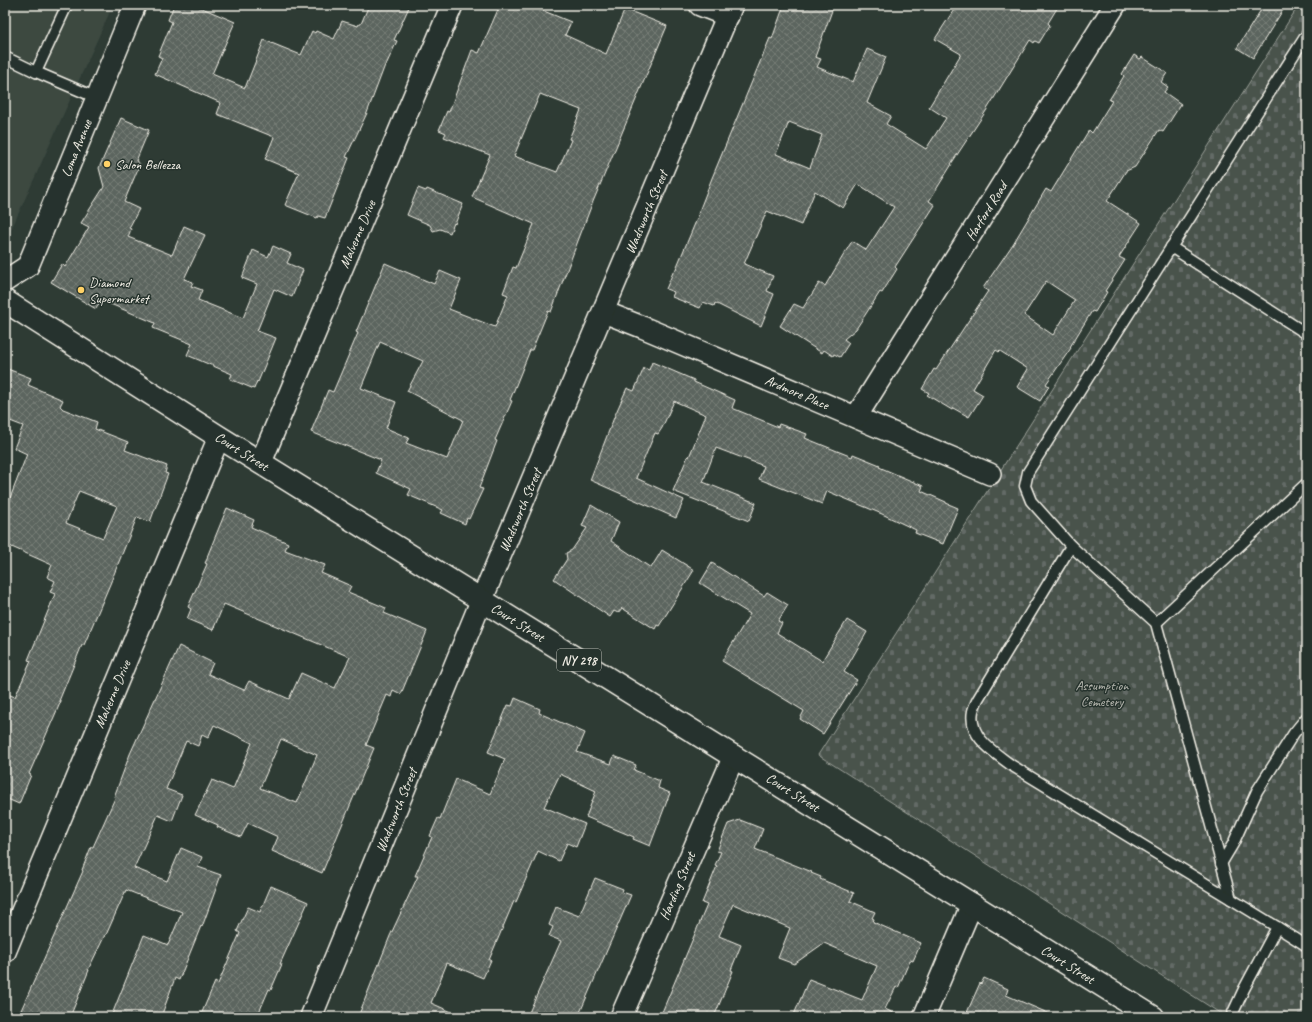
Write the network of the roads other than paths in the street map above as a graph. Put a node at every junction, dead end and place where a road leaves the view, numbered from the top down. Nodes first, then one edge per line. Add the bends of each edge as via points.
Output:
1 (67, 5) edge
2 (135, 5) edge
3 (452, 5) edge
4 (700, 5) edge
5 (1115, 5) edge
6 (730, 11) edge
7 (1307, 34) edge
8 (5, 56) edge
9 (36, 72) junction
10 (97, 98) junction
11 (1171, 247) junction
12 (5, 281) edge
13 (5, 301) edge
14 (604, 312) junction
15 (1307, 334) edge
16 (856, 417) junction
17 (219, 437) junction
18 (261, 462) junction
19 (990, 474) dead end
20 (1307, 483) edge
21 (1071, 546) junction
22 (482, 599) junction
23 (1156, 622) junction
24 (1307, 717) edge
25 (734, 756) junction
26 (1221, 864) junction
27 (1231, 899) junction
28 (972, 904) junction
29 (1277, 928) junction
30 (1304, 941) edge
31 (5, 952) edge
32 (311, 1017) edge
33 (621, 1017) edge
34 (924, 1017) edge
35 (1153, 1017) edge
36 (1231, 1017) edge

1 - 9 lane
2 - 10 street, Loma Avenue
3 - 18 street, Malverne Drive
4 - 6 street
5 - 16 street, Harford Road
6 - 14 street, Wadsworth Street
7 - 11 lane
8 - 9 lane
9 - 10 lane
10 - 12 street, Loma Avenue via 28,266
11 - 15 lane
11 - 21 lane via 1028,472 1025,486 1031,500
13 - 17 main road, Court Street / NY 298
14 - 16 street, Ardmore Place
14 - 22 street, Wadsworth Street
16 - 19 street, Ardmore Place
17 - 18 main road, Court Street / NY 298
17 - 31 street, Malverne Drive
18 - 22 main road, Court Street / NY 298
20 - 23 lane
21 - 23 lane
21 - 27 lane via 978,699 973,711 973,726 989,749 1012,765
22 - 25 main road, Court Street / NY 298
22 - 32 street, Wadsworth Street
23 - 26 lane
24 - 26 lane via 1257,791
25 - 28 main road, Court Street / NY 298
25 - 33 street, Harding Street
26 - 27 lane
27 - 29 lane
28 - 34 street
28 - 35 main road, Court Street / NY 298
29 - 30 lane
29 - 36 lane

